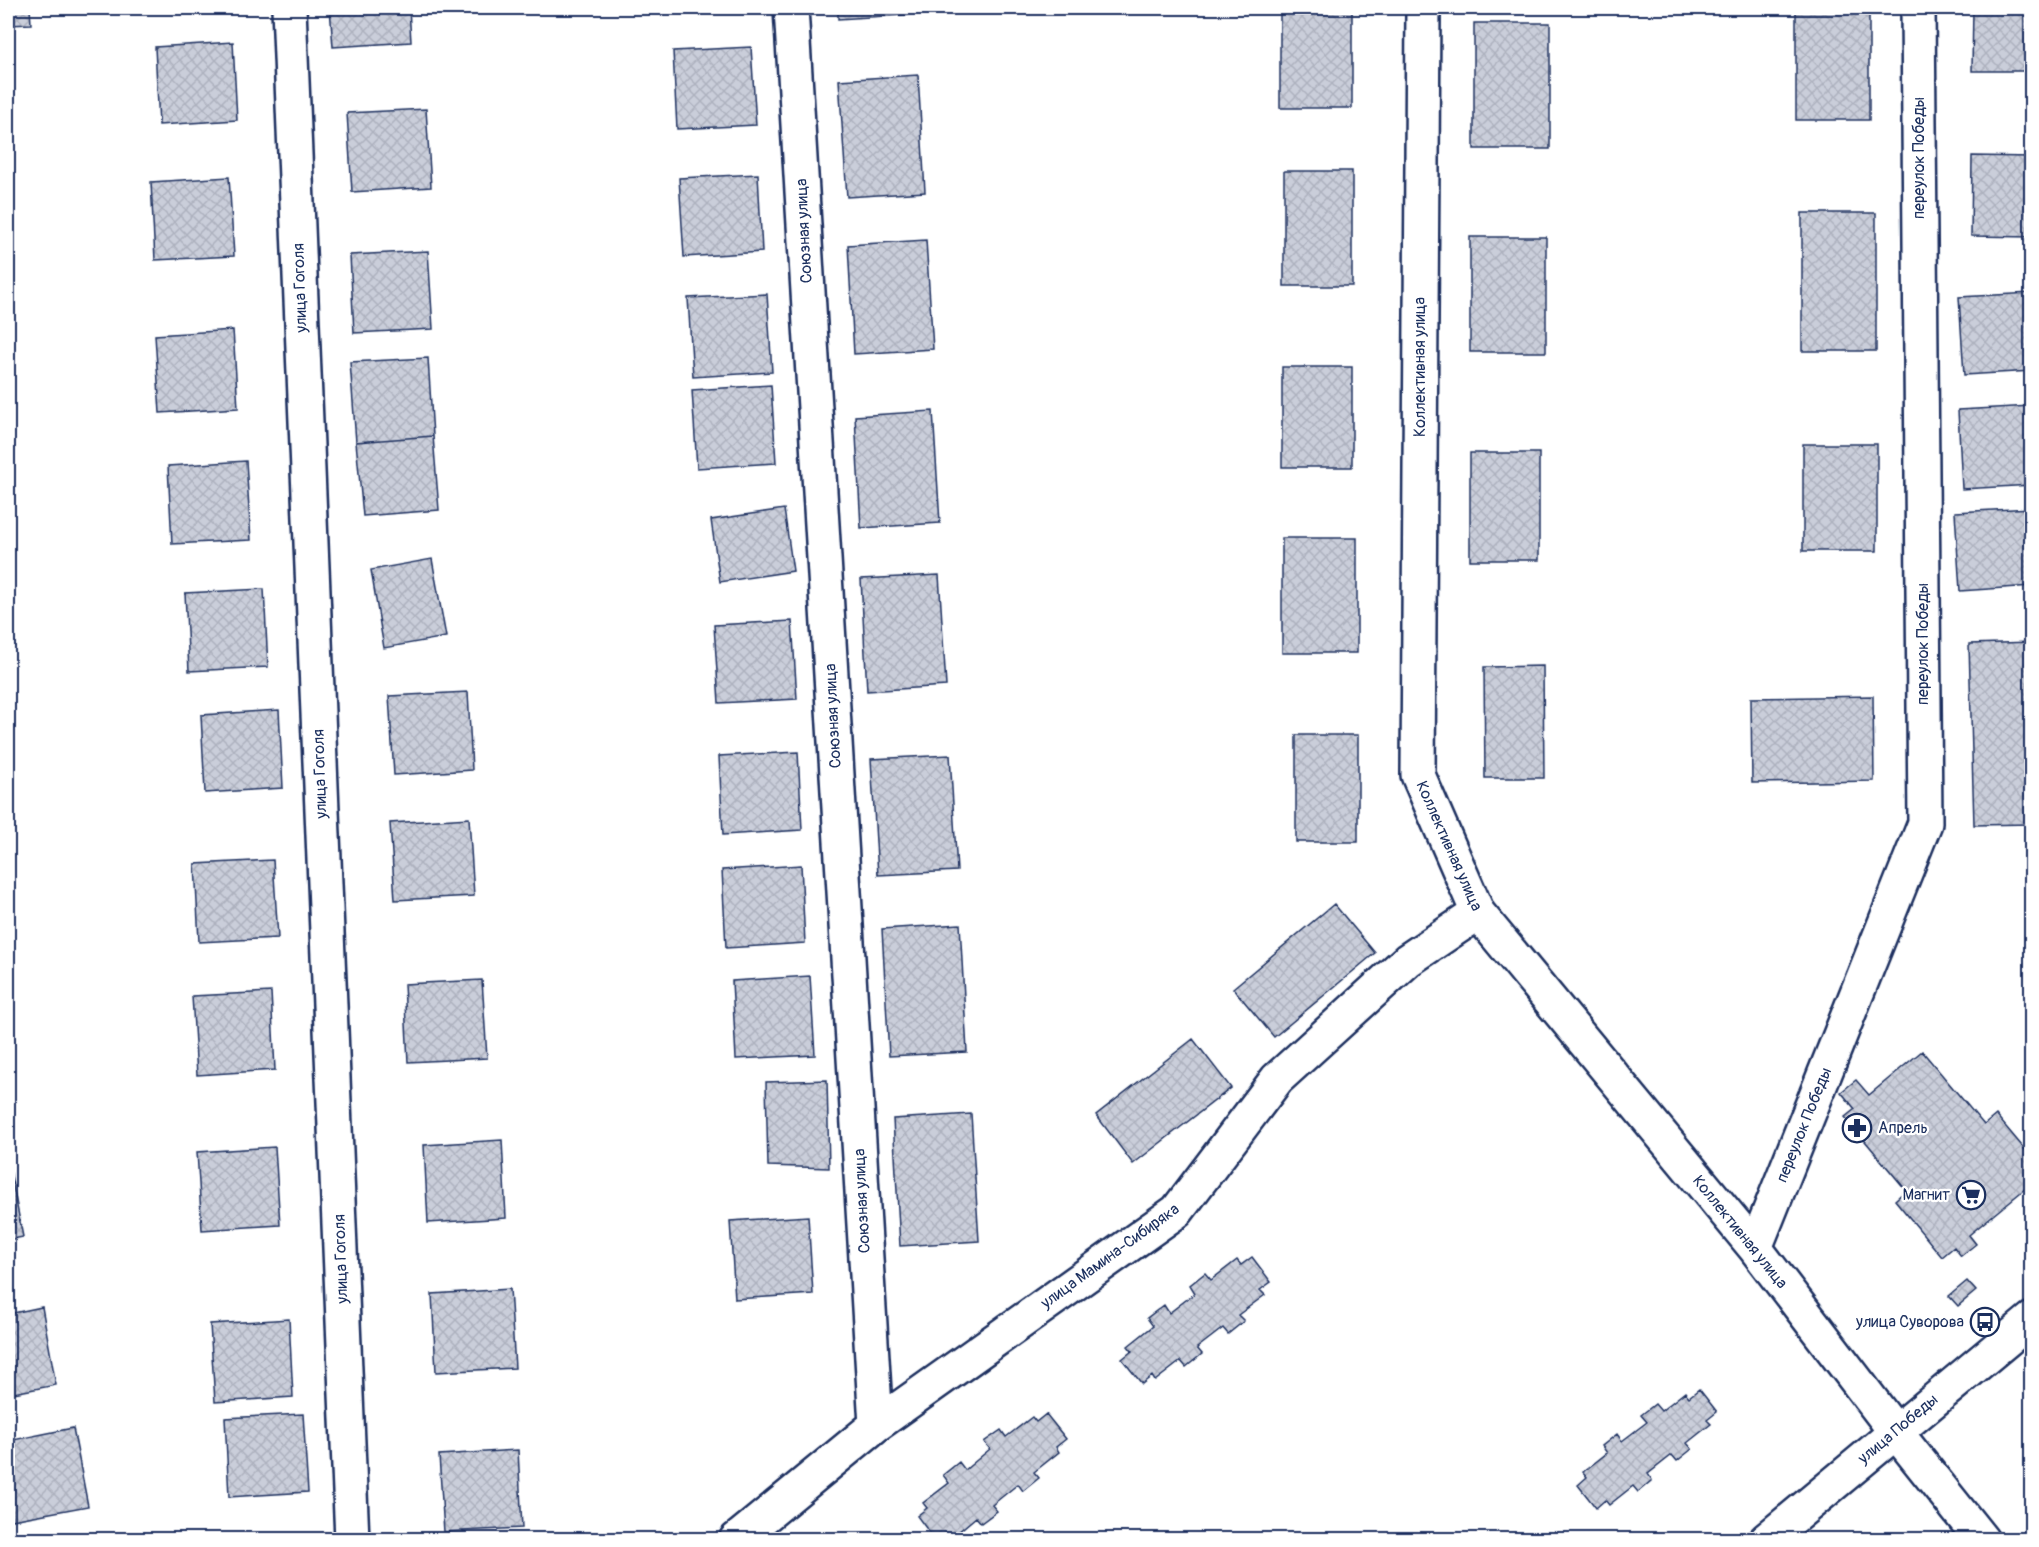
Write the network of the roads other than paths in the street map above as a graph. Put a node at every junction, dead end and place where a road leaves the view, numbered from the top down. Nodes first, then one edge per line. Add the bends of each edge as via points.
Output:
1 (289, 8) edge
2 (791, 8) edge
3 (1423, 8) edge
4 (1918, 8) edge
5 (1478, 914) junction
6 (1755, 1248) junction
7 (2031, 1319) edge
8 (876, 1425) junction
9 (1894, 1431) junction
10 (352, 1539) edge
11 (736, 1539) edge
12 (1766, 1539) edge
13 (1982, 1539) edge

1 - 10 street, улица Гоголя
2 - 8 street, Союзная улица
3 - 5 street, Коллективная улица via 1418,775
4 - 6 street, переулок Победы via 1925,823
5 - 6 street, Коллективная улица
5 - 8 street, улица Мамина-Сибиряка via 1408,960 1277,1079 1177,1211
6 - 9 street, Коллективная улица
7 - 9 street, улица Победы
8 - 11 street, улица Мамина-Сибиряка
9 - 12 street, улица Победы
9 - 13 street

